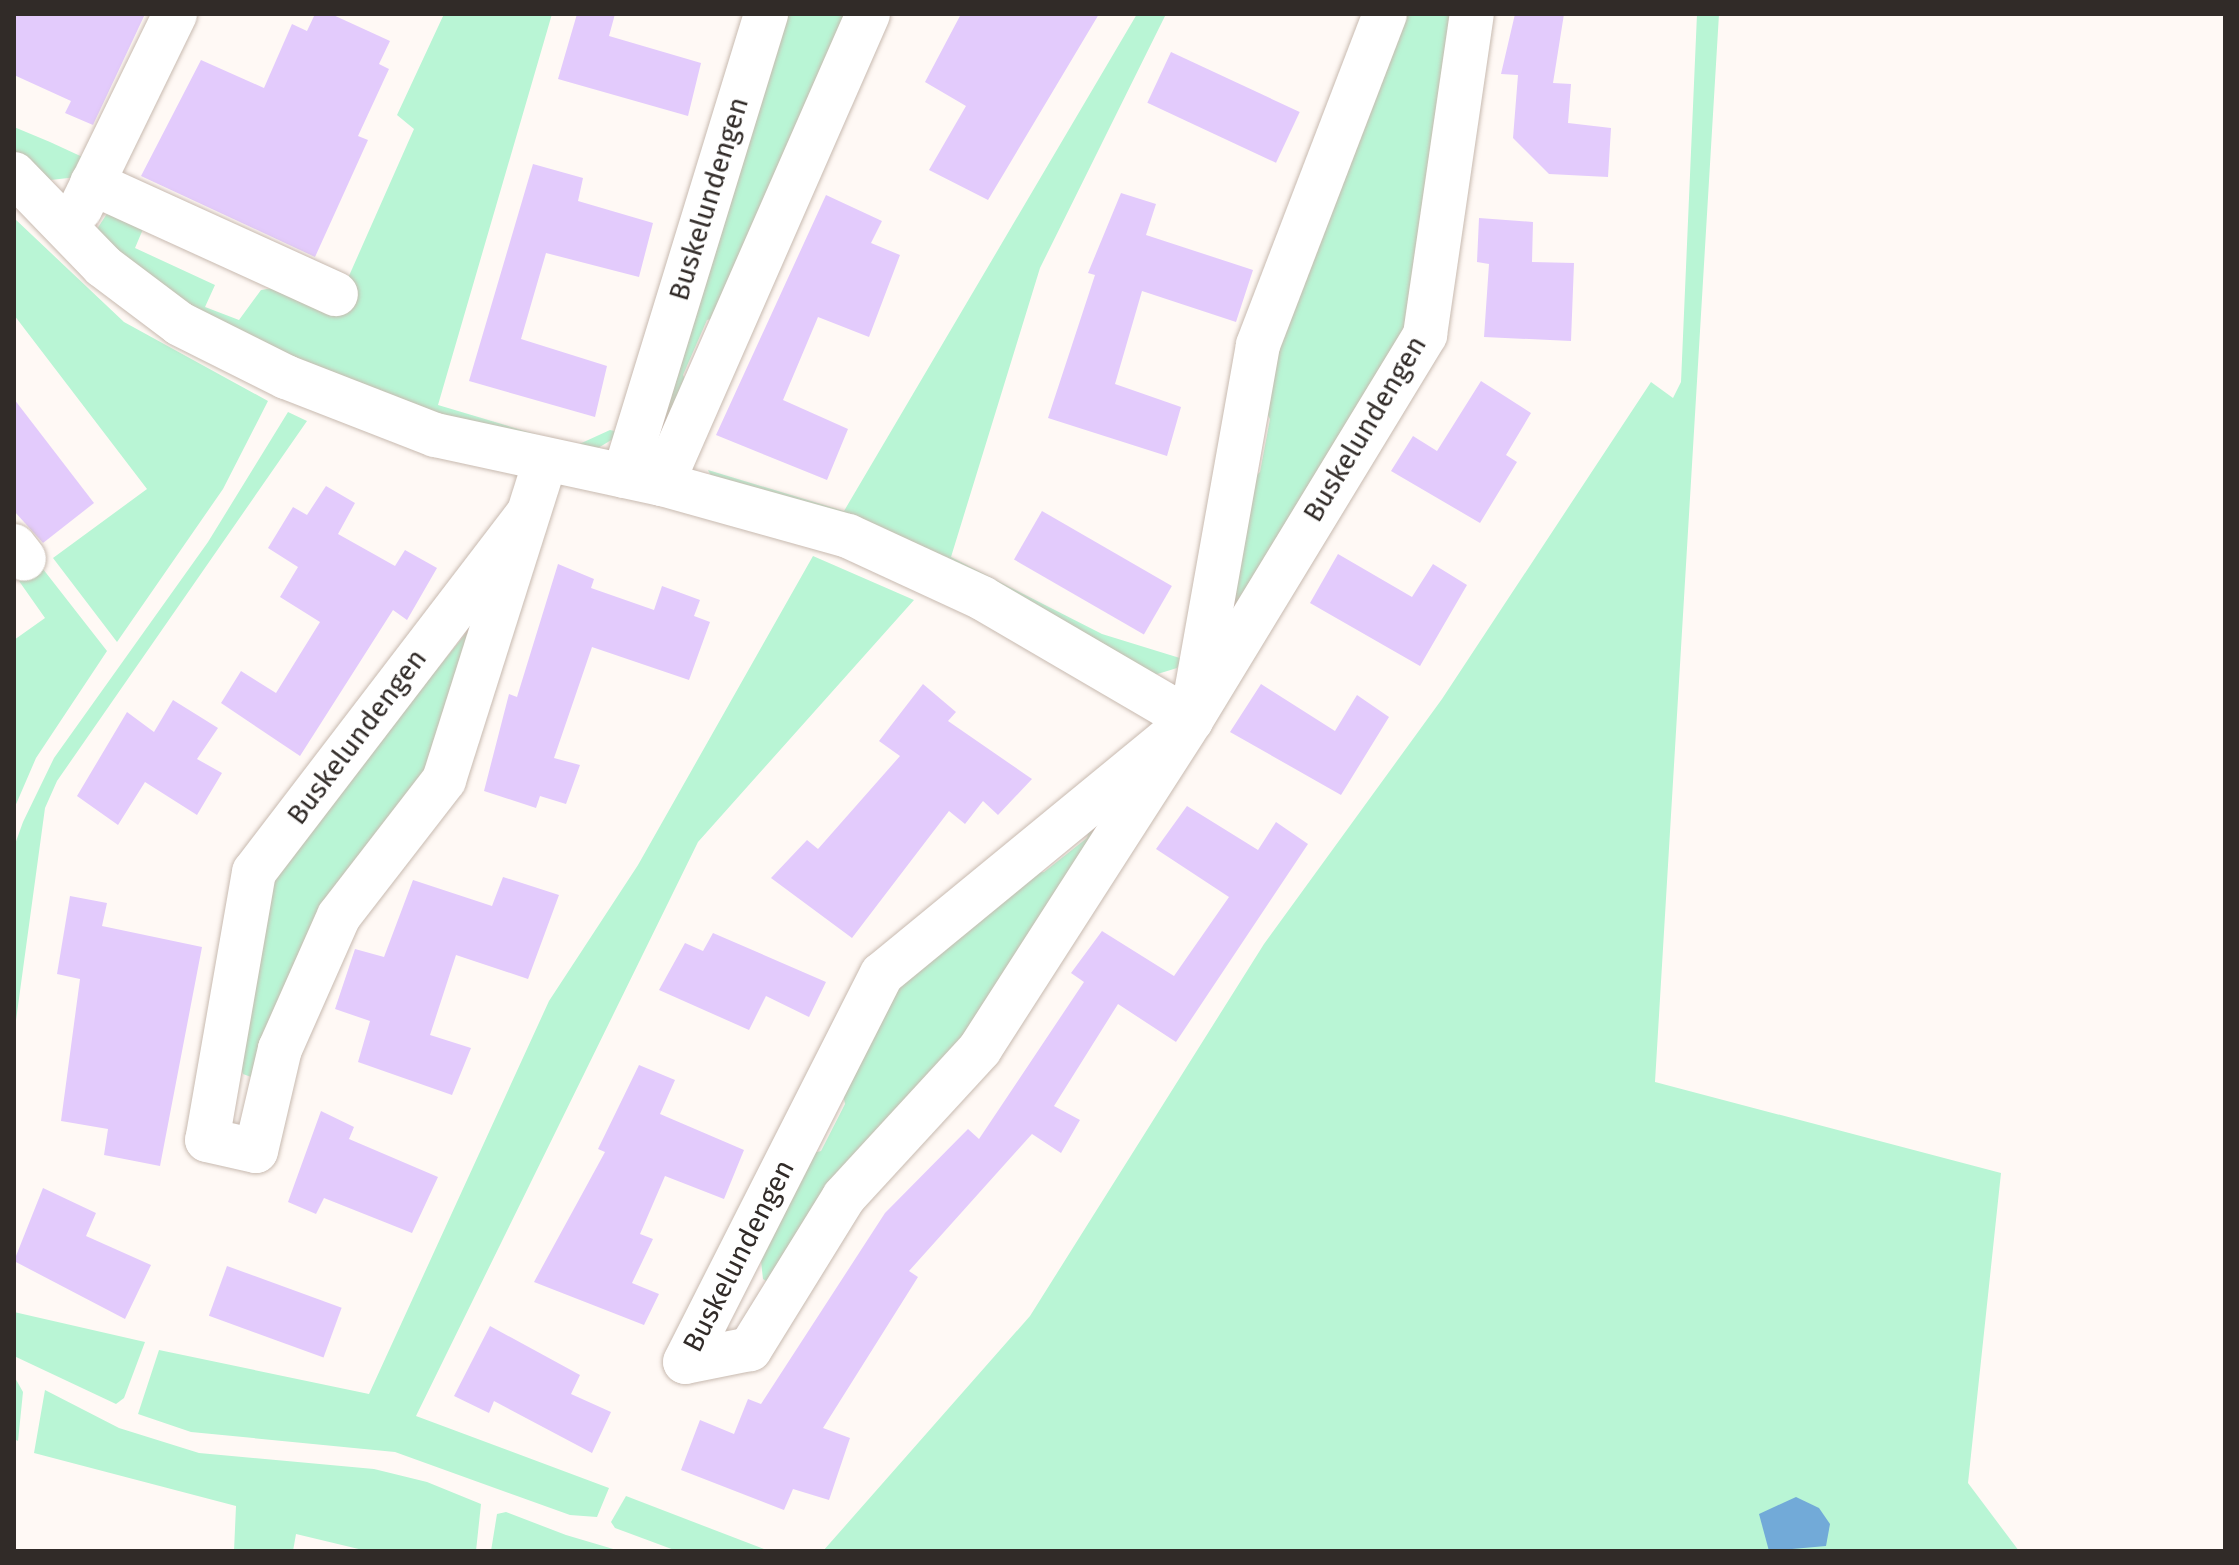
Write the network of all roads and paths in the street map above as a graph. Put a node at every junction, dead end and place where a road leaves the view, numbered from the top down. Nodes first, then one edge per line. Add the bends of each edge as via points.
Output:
1 (175, 14) edge
2 (766, 14) edge
3 (868, 14) edge
4 (1385, 14) edge
5 (1472, 14) edge
6 (14, 174) edge
7 (92, 183) junction
8 (69, 229) junction
9 (336, 294) dead end
10 (545, 462) junction
11 (643, 480) junction
12 (527, 515) junction
13 (1191, 720) junction

1 - 7 street
2 - 11 street, Buskelundengen
3 - 11 street
4 - 13 street, Buskelundengen via 1258,345
5 - 13 street, Buskelundengen via 1425,335
6 - 8 street
7 - 8 street
7 - 9 street
8 - 10 street via 103,266 180,324 286,377 435,435
10 - 11 street
10 - 12 street, Buskelundengen
11 - 13 street via 848,536 982,598
12 - 12 street, Buskelundengen via 254,872 207,1140 256,1151 280,1049 339,916 444,780
13 - 13 street, Buskelundengen via 882,974 685,1362 750,1349 844,1197 980,1049

